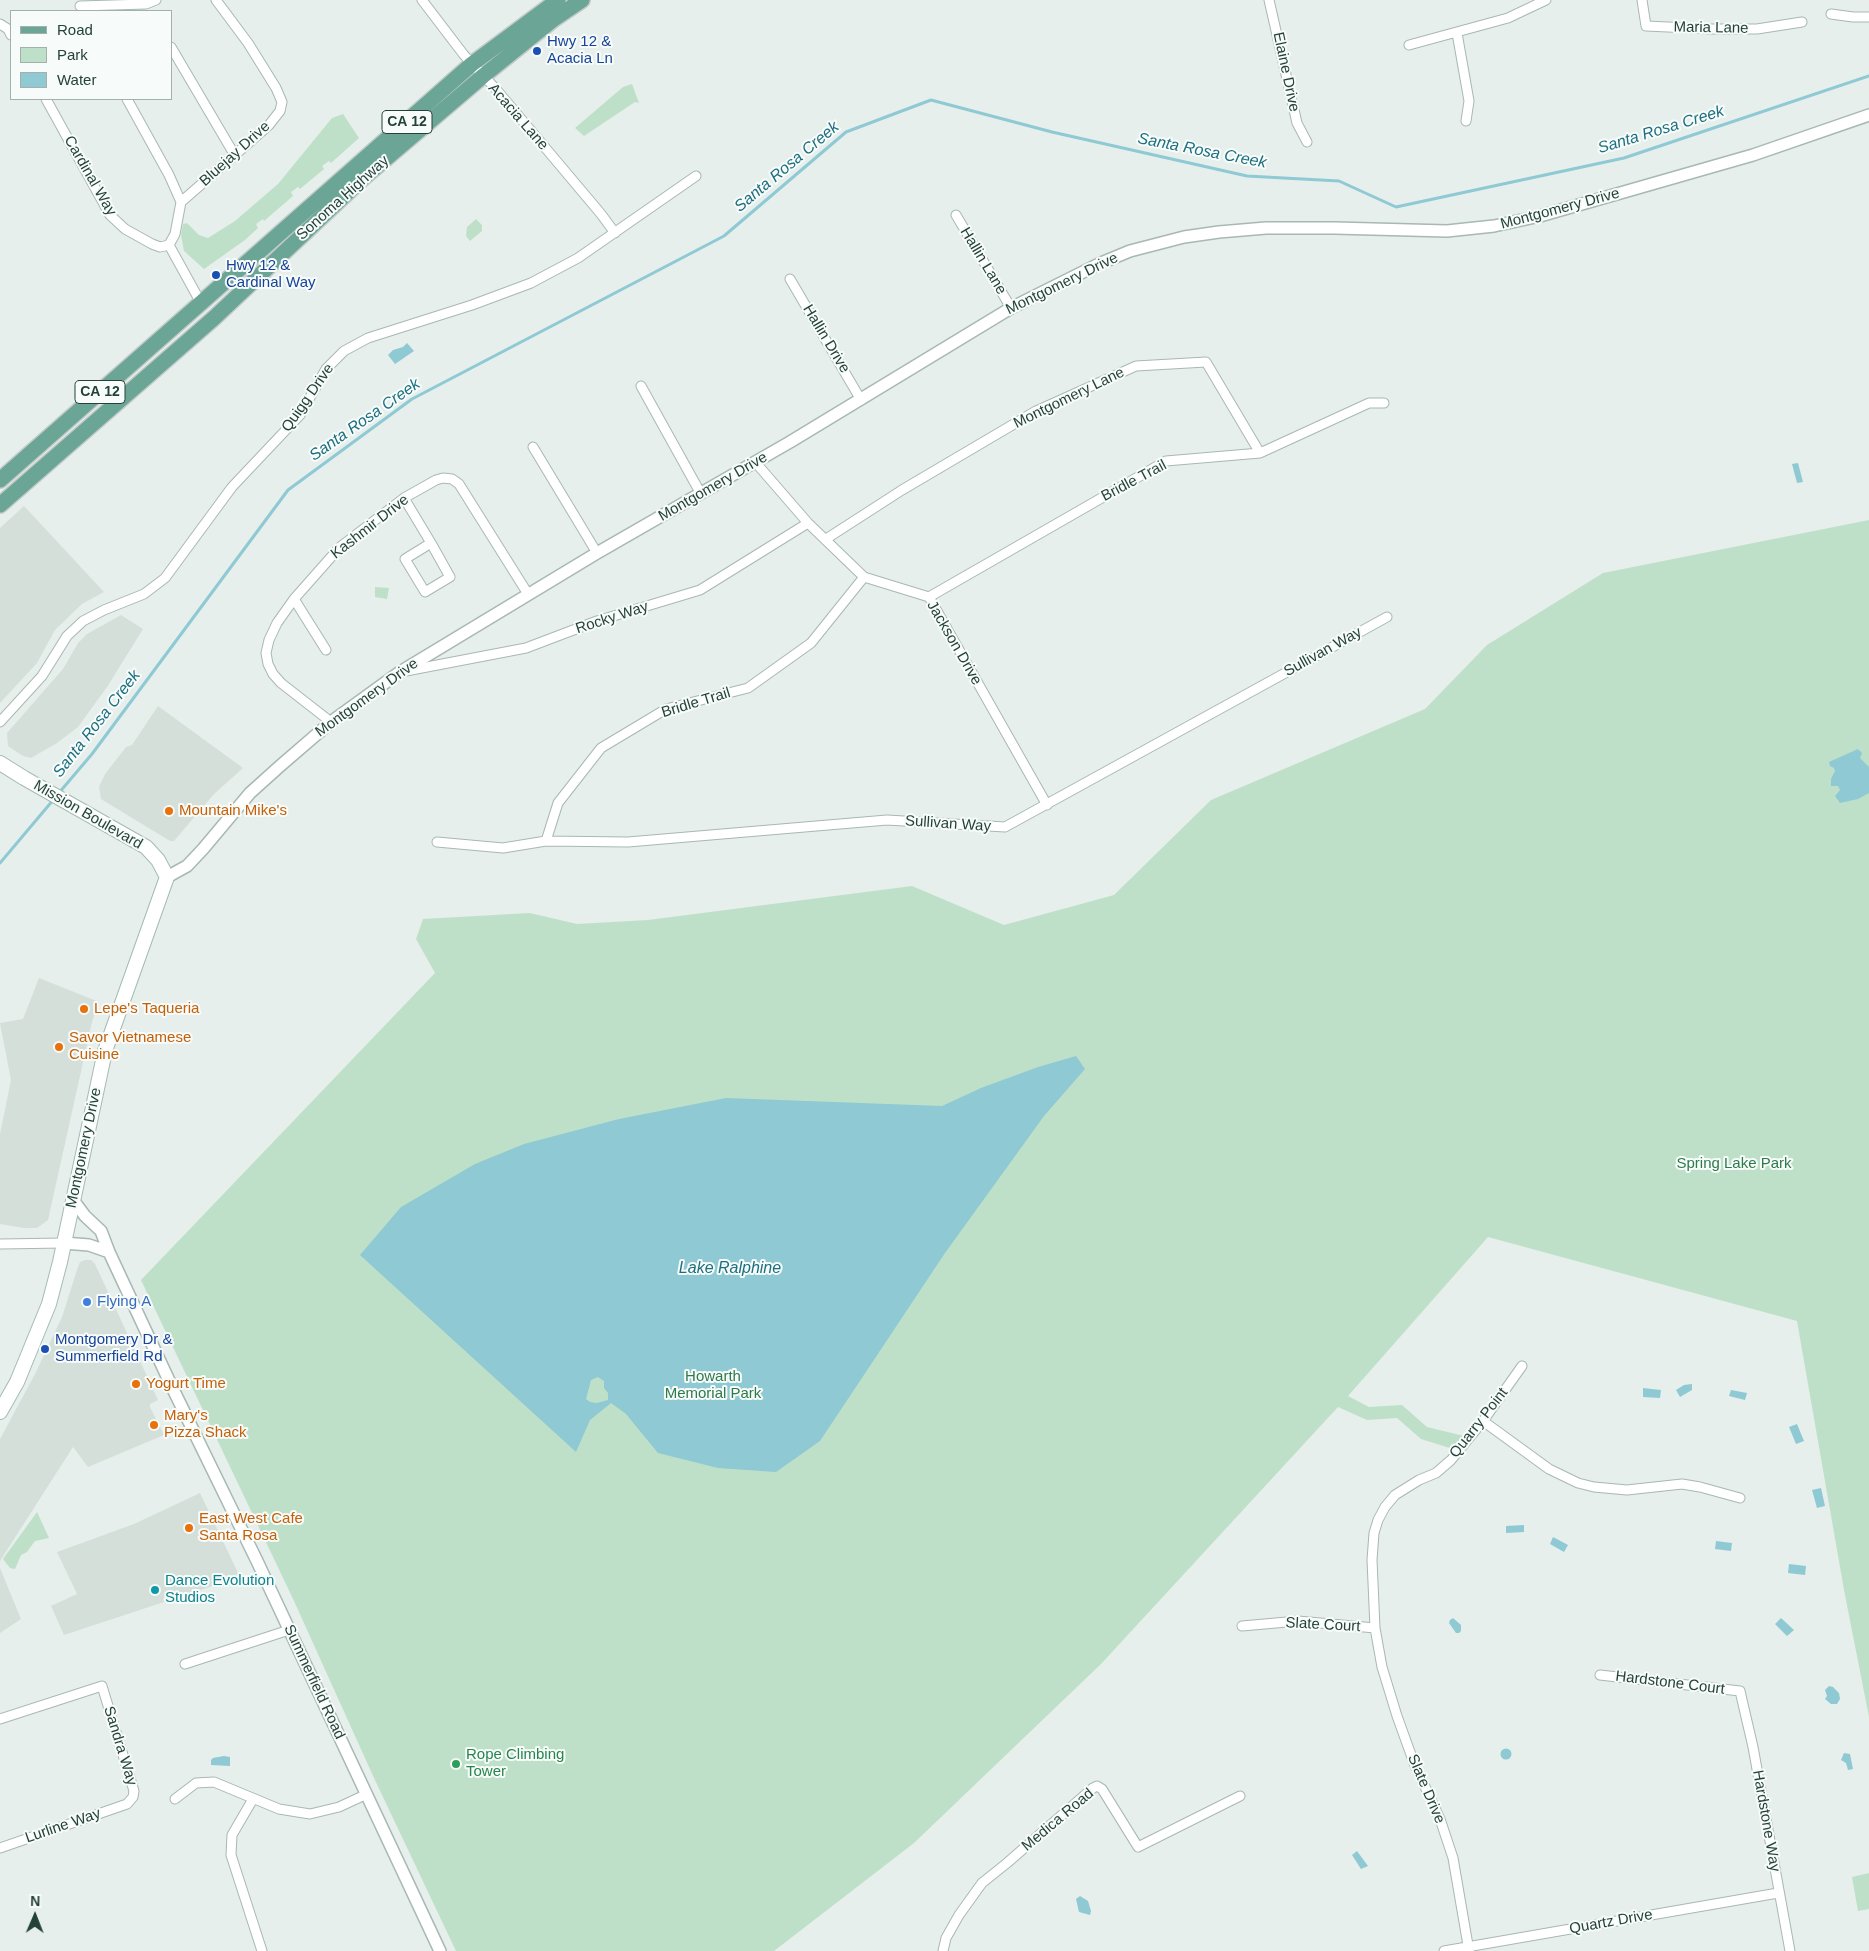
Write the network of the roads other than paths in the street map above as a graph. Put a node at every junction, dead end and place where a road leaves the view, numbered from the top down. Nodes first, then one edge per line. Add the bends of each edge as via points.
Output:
1 (156, 0) edge
2 (216, 0) edge
3 (422, 0) edge
4 (558, 0) edge
5 (582, 0) edge
6 (1269, 0) edge
7 (1546, 0) edge
8 (1642, 0) edge
9 (79, 6) edge
10 (148, 8) edge
11 (1831, 14) dead end
12 (1869, 17) edge
13 (1802, 22) dead end
14 (0, 24) edge
15 (10, 33) edge
16 (1457, 33) junction
17 (1409, 45) dead end
18 (172, 49) edge
19 (472, 64) junction
20 (483, 76) junction
21 (47, 100) edge
22 (127, 100) edge
23 (1869, 115) edge
24 (1466, 121) dead end
25 (1307, 142) dead end
26 (234, 154) junction
27 (696, 176) dead end
28 (181, 202) junction
29 (956, 215) dead end
30 (615, 234) junction
31 (169, 245) junction
32 (790, 279) dead end
33 (201, 303) junction
34 (1011, 308) junction
35 (214, 318) junction
36 (641, 386) dead end
37 (862, 400) junction
38 (1384, 403) dead end
39 (533, 447) dead end
40 (1260, 453) junction
41 (756, 463) junction
42 (2, 474) edge
43 (701, 494) junction
44 (404, 498) junction
45 (0, 504) edge
46 (808, 523) junction
47 (826, 539) junction
48 (430, 543) junction
49 (597, 553) junction
50 (864, 577) junction
51 (528, 594) junction
52 (928, 597) junction
53 (294, 599) junction
54 (1387, 617) dead end
55 (326, 650) dead end
56 (400, 672) junction
57 (0, 722) edge
58 (331, 722) junction
59 (0, 763) edge
60 (1048, 806) junction
61 (546, 841) junction
62 (437, 842) dead end
63 (167, 877) junction
64 (73, 1200) junction
65 (64, 1243) junction
66 (0, 1244) edge
67 (109, 1252) junction
68 (1522, 1366) dead end
69 (0, 1412) edge
70 (1483, 1421) junction
71 (1740, 1498) dead end
72 (1242, 1626) dead end
73 (1375, 1628) junction
74 (289, 1630) junction
75 (185, 1664) dead end
76 (1600, 1675) dead end
77 (1740, 1691) joint
78 (0, 1719) edge
79 (367, 1794) junction
80 (1240, 1796) dead end
81 (175, 1799) dead end
82 (253, 1799) junction
83 (127, 1804) joint
84 (0, 1848) edge
85 (1778, 1893) junction
86 (1469, 1949) edge
87 (262, 1951) edge
88 (440, 1951) edge
89 (943, 1951) edge
90 (1444, 1951) edge
91 (1790, 1951) edge

1 - 10 street
2 - 26 street, Bluejay Drive via 248,43 282,102 280,111 269,125
3 - 19 street, Acacia Lane
4 - 19 main road, Sonoma Highway / CA 12
5 - 20 main road, Sonoma Highway / CA 12
6 - 25 street, Elaine Drive via 1297,123
7 - 16 street via 1508,18
8 - 13 street, Maria Lane via 1646,26 1757,29
9 - 10 street
11 - 12 street
14 - 15 street
16 - 17 street
16 - 24 street via 1469,101
18 - 26 street
19 - 20 street, Acacia Lane
19 - 33 main road, Sonoma Highway / CA 12
20 - 30 street, Acacia Lane
20 - 35 main road, Sonoma Highway / CA 12 via 362,179
21 - 31 street, Cardinal Way via 110,215 125,229 152,244 160,247
22 - 28 street
23 - 34 street, Montgomery Drive via 1753,155 1540,216 1494,226 1447,231 1266,228 1184,237 1108,260
26 - 28 street, Bluejay Drive
27 - 30 street, Quigg Drive
28 - 31 street via 175,234
29 - 34 street, Hallin Lane
30 - 57 street, Quigg Drive via 531,283 368,338 344,351 326,368 300,415 232,488 165,578 144,594 83,621 67,636 42,676
31 - 33 street
32 - 37 street, Hallin Drive
33 - 35 main road
33 - 42 main road, Sonoma Highway / CA 12
34 - 37 street, Montgomery Drive
35 - 45 main road, Sonoma Highway / CA 12
36 - 43 street
37 - 41 street, Montgomery Drive
38 - 40 street, Bridle Trail via 1369,403
39 - 49 street
40 - 47 street, Montgomery Lane via 1206,362 1136,366 1036,410
40 - 52 street, Bridle Trail via 1166,461
41 - 43 street, Montgomery Drive
41 - 46 street, Jackson Drive
43 - 49 street, Montgomery Drive
44 - 48 street
44 - 51 street, Kashmir Drive via 443,478 459,484
44 - 53 street, Kashmir Drive via 340,547
46 - 47 street, Jackson Drive
46 - 56 street, Rocky Way via 700,590 597,621 526,648
47 - 50 street, Jackson Drive
48 - 48 street via 450,576 425,592 405,559
49 - 51 street, Montgomery Drive
50 - 52 street, Jackson Drive
50 - 61 street, Bridle Trail via 811,643 748,688 666,709 601,748 558,803
51 - 56 street, Montgomery Drive
52 - 60 street, Jackson Drive
53 - 55 street
53 - 58 street, Kashmir Drive via 269,640 268,664 281,682
54 - 60 street, Sullivan Way
56 - 58 street, Montgomery Drive
58 - 63 street, Montgomery Drive via 250,793 187,866
59 - 63 main road, Mission Boulevard via 146,847
60 - 61 street, Sullivan Way via 1005,827 886,820 628,842
61 - 62 street, Sullivan Way via 503,848
63 - 64 main road, Montgomery Drive via 105,1051
64 - 65 main road, Montgomery Drive
64 - 67 street, Summerfield Road via 102,1231
65 - 66 street
65 - 67 street via 89,1245
65 - 69 main road, Montgomery Drive via 49,1304 18,1382
67 - 74 street, Summerfield Road
68 - 70 street, Quarry Point
70 - 71 street via 1543,1465 1578,1482 1627,1490 1682,1484
70 - 73 street, Quarry Point via 1452,1460 1436,1473 1395,1495 1378,1520 1372,1560
72 - 73 street, Slate Court via 1298,1621
73 - 86 street, Slate Drive via 1382,1667 1397,1716 1453,1858
74 - 75 street
74 - 79 street, Summerfield Road
76 - 77 street, Hardstone Court
77 - 85 street, Hardstone Way
78 - 83 street, Sandra Way via 102,1686 134,1791
79 - 82 street via 339,1807 310,1814 279,1809
79 - 88 street, Summerfield Road
80 - 89 street, Medica Road via 1138,1847 1102,1790 1097,1786 1093,1788 982,1883 959,1915 946,1938
81 - 82 street via 196,1783 214,1782
82 - 87 street via 232,1835 231,1855
83 - 84 street, Lurline Way
85 - 86 street, Quartz Drive
85 - 91 street, Hardstone Way
86 - 90 street, Quartz Drive

